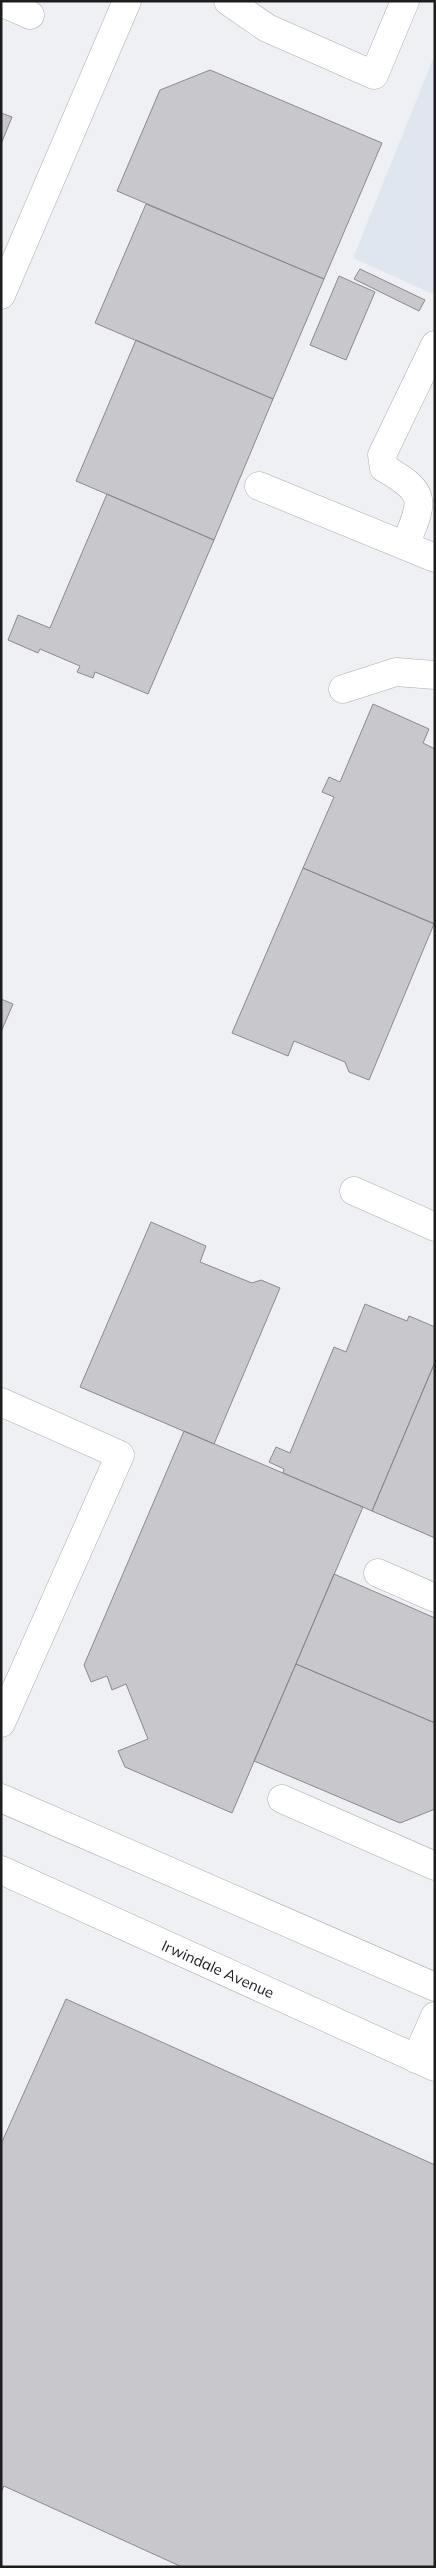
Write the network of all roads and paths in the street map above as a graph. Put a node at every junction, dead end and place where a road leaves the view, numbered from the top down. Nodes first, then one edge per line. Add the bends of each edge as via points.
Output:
1 (127, 1) edge
2 (228, 1) edge
3 (405, 1) edge
4 (1, 2) edge
5 (30, 15) dead end
6 (1, 295) edge
7 (435, 345) edge
8 (259, 486) dead end
9 (405, 546) junction
10 (435, 558) edge
11 (435, 675) edge
12 (344, 690) dead end
13 (354, 1191) dead end
14 (435, 1227) edge
15 (1, 1402) edge
16 (378, 1574) dead end
17 (435, 1598) edge
18 (1, 1723) edge
19 (1, 1798) edge
20 (282, 1799) dead end
21 (435, 1866) edge
22 (1, 1870) edge
23 (435, 1986) edge
24 (435, 2016) edge
25 (426, 2063) edge

1 - 6 main road
2 - 3 main road via 267,28 374,75
4 - 5 main road
7 - 9 main road via 382,455 384,468 408,482 419,494 419,511
8 - 9 main road
9 - 10 main road
11 - 12 main road via 396,672
13 - 14 main road
15 - 18 main road via 120,1454
16 - 17 main road
19 - 23 main road
20 - 21 main road
22 - 25 main road, Irwindale Avenue
24 - 25 main road

